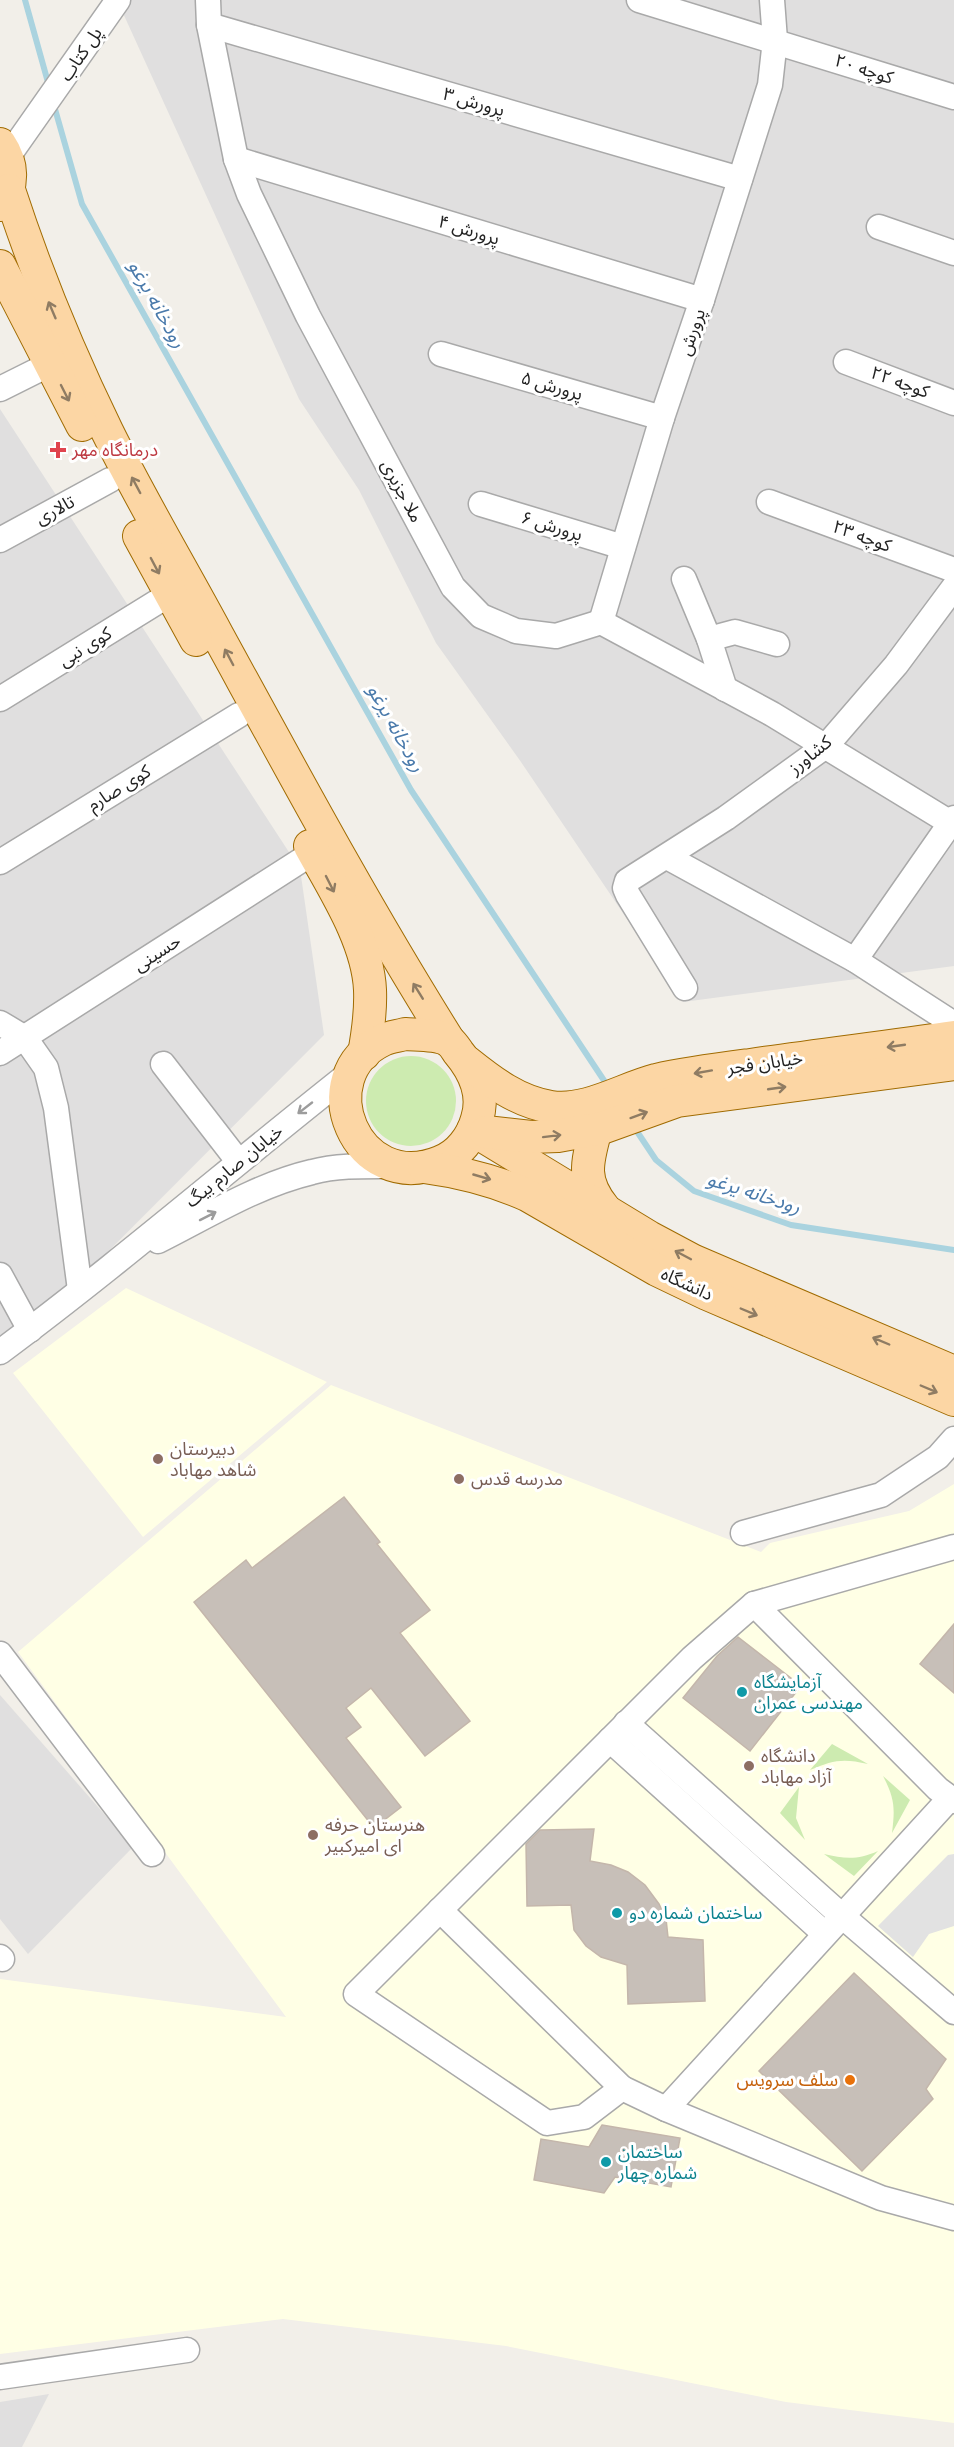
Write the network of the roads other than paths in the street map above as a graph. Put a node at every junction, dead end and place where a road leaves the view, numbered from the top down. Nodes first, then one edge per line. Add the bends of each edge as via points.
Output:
1 (118, 0) edge
2 (208, 0) edge
3 (639, 0) edge
4 (772, 0) edge
5 (209, 25) junction
6 (775, 40) junction
7 (954, 97) edge
8 (4, 151) edge
9 (236, 159) junction
10 (740, 179) junction
11 (4, 197) edge
12 (879, 227) dead end
13 (954, 253) edge
14 (0, 266) edge
15 (702, 300) junction
16 (441, 354) dead end
17 (846, 362) dead end
18 (50, 364) junction
19 (0, 389) edge
20 (954, 402) edge
21 (662, 418) junction
22 (110, 480) junction
23 (769, 502) dead end
24 (481, 504) dead end
25 (0, 540) edge
26 (623, 547) junction
27 (954, 570) edge
28 (684, 579) dead end
29 (954, 587) edge
30 (170, 594) junction
31 (601, 622) junction
32 (709, 639) junction
33 (777, 644) dead end
34 (725, 689) junction
35 (0, 699) edge
36 (239, 715) junction
37 (827, 746) junction
38 (953, 822) edge
39 (314, 852) junction
40 (667, 857) junction
41 (0, 862) edge
42 (855, 960) junction
43 (686, 988) dead end
44 (0, 1023) edge
45 (954, 1024) edge
46 (954, 1037) edge
47 (25, 1038) junction
48 (458, 1051) junction
49 (0, 1053) edge
50 (358, 1063) junction
51 (163, 1064) dead end
52 (954, 1064) edge
53 (666, 1091) junction
54 (592, 1121) junction
55 (474, 1130) junction
56 (238, 1161) junction
57 (394, 1166) junction
58 (424, 1167) junction
59 (604, 1208) junction
60 (118, 1262) junction
61 (0, 1275) edge
62 (80, 1290) junction
63 (30, 1330) junction
64 (0, 1352) edge
65 (954, 1372) edge
66 (954, 1400) edge
67 (954, 1439) edge
68 (743, 1533) dead end
69 (954, 1547) edge
70 (754, 1604) junction
71 (0, 1654) edge
72 (618, 1732) junction
73 (952, 1799) edge
74 (152, 1854) dead end
75 (440, 1910) junction
76 (842, 1916) junction
77 (825, 1935) junction
78 (954, 2012) edge
79 (622, 2088) junction
80 (666, 2109) junction
81 (954, 2218) edge
82 (187, 2350) dead end
83 (0, 2377) edge

1 - 8 street, پل کتاب via 44,107
2 - 5 street, ملا جزیری
3 - 6 street, کوچه ۲۰
4 - 6 street, پرورش
5 - 9 street, ملا جزیری
5 - 10 street, پرورش ۳
6 - 7 street, کوچه ۲۰
6 - 10 street, پرورش via 770,85
8 - 11 main road via 10,169
9 - 15 street, پرورش ۴
9 - 31 street, ملا جزیری via 308,316 453,587 481,616 516,631 556,636
10 - 15 street, پرورش
48 -> 11 main road via 409,978 298,784 108,433
12 - 13 street
14 - 18 main road
15 - 21 street, پرورش
16 - 21 street, پرورش ۵
17 - 20 street, کوچه ۲۲
18 - 19 street
18 -> 22 main road
21 - 26 street, پرورش
22 - 25 street, تالاری
22 -> 30 main road
23 - 27 street, کوچه ۲۳
24 - 26 street, پرورش ۶
26 - 31 street, پرورش
28 - 32 street
29 - 37 street, کشاورز via 896,665
30 - 35 street, کوی نبی
30 - 36 main road
31 - 34 street
32 - 33 street via 735,632
32 - 34 street
34 - 37 street
36 - 39 main road
36 - 41 street, کوی صارم
37 - 38 street
37 - 40 street, کشاورز
38 - 42 street
39 - 47 street, حسینی
39 -> 50 main road via 357,936 366,963 370,1020
40 - 42 street
40 - 43 street, کشاورز via 627,881 625,888
42 - 45 street
44 - 47 street
46 -> 53 main road, خیابان فجر via 713,1070
47 - 49 street, حسینی
47 - 62 street via 46,1068 56,1108
48 - 50 main road via 428,1036 405,1034 383,1040
48 - 54 main road via 496,1084 521,1098
48 - 55 main road via 476,1078 480,1095
50 -> 56 street, خیابان صارم بیگ
50 - 57 main road via 346,1091 345,1110 351,1129 376,1158
51 - 56 street
53 -> 52 main road, خیابان فجر
53 - 54 main road, خیابان فجر
55 -> 54 main road via 542,1137
54 - 59 main road via 588,1182
55 - 58 main road via 454,1154
55 - 59 main road, دانشگاه
56 - 60 street, خیابان صارم بیگ
57 - 58 main road
60 -> 57 street, خیابان صارم بیگ via 270,1184 314,1171
58 -> 66 main road, دانشگاه via 457,1171 505,1185 657,1270
65 -> 59 main road, دانشگاه via 694,1261 649,1238
60 - 62 street, خیابان صارم بیگ
61 - 63 street
62 - 63 street, خیابان صارم بیگ
63 - 64 street, خیابان صارم بیگ
67 - 68 street via 938,1457 881,1495
69 - 70 street
70 - 72 street via 692,1658
70 - 73 street
71 - 74 street
72 - 75 street
72 - 76 street
72 - 77 street
73 - 76 street
75 - 79 street
75 - 79 street via 356,1994 546,2122 584,2117
76 - 77 street
76 - 78 street
77 - 80 street
79 - 80 street
80 - 81 street via 881,2198
82 - 83 street

